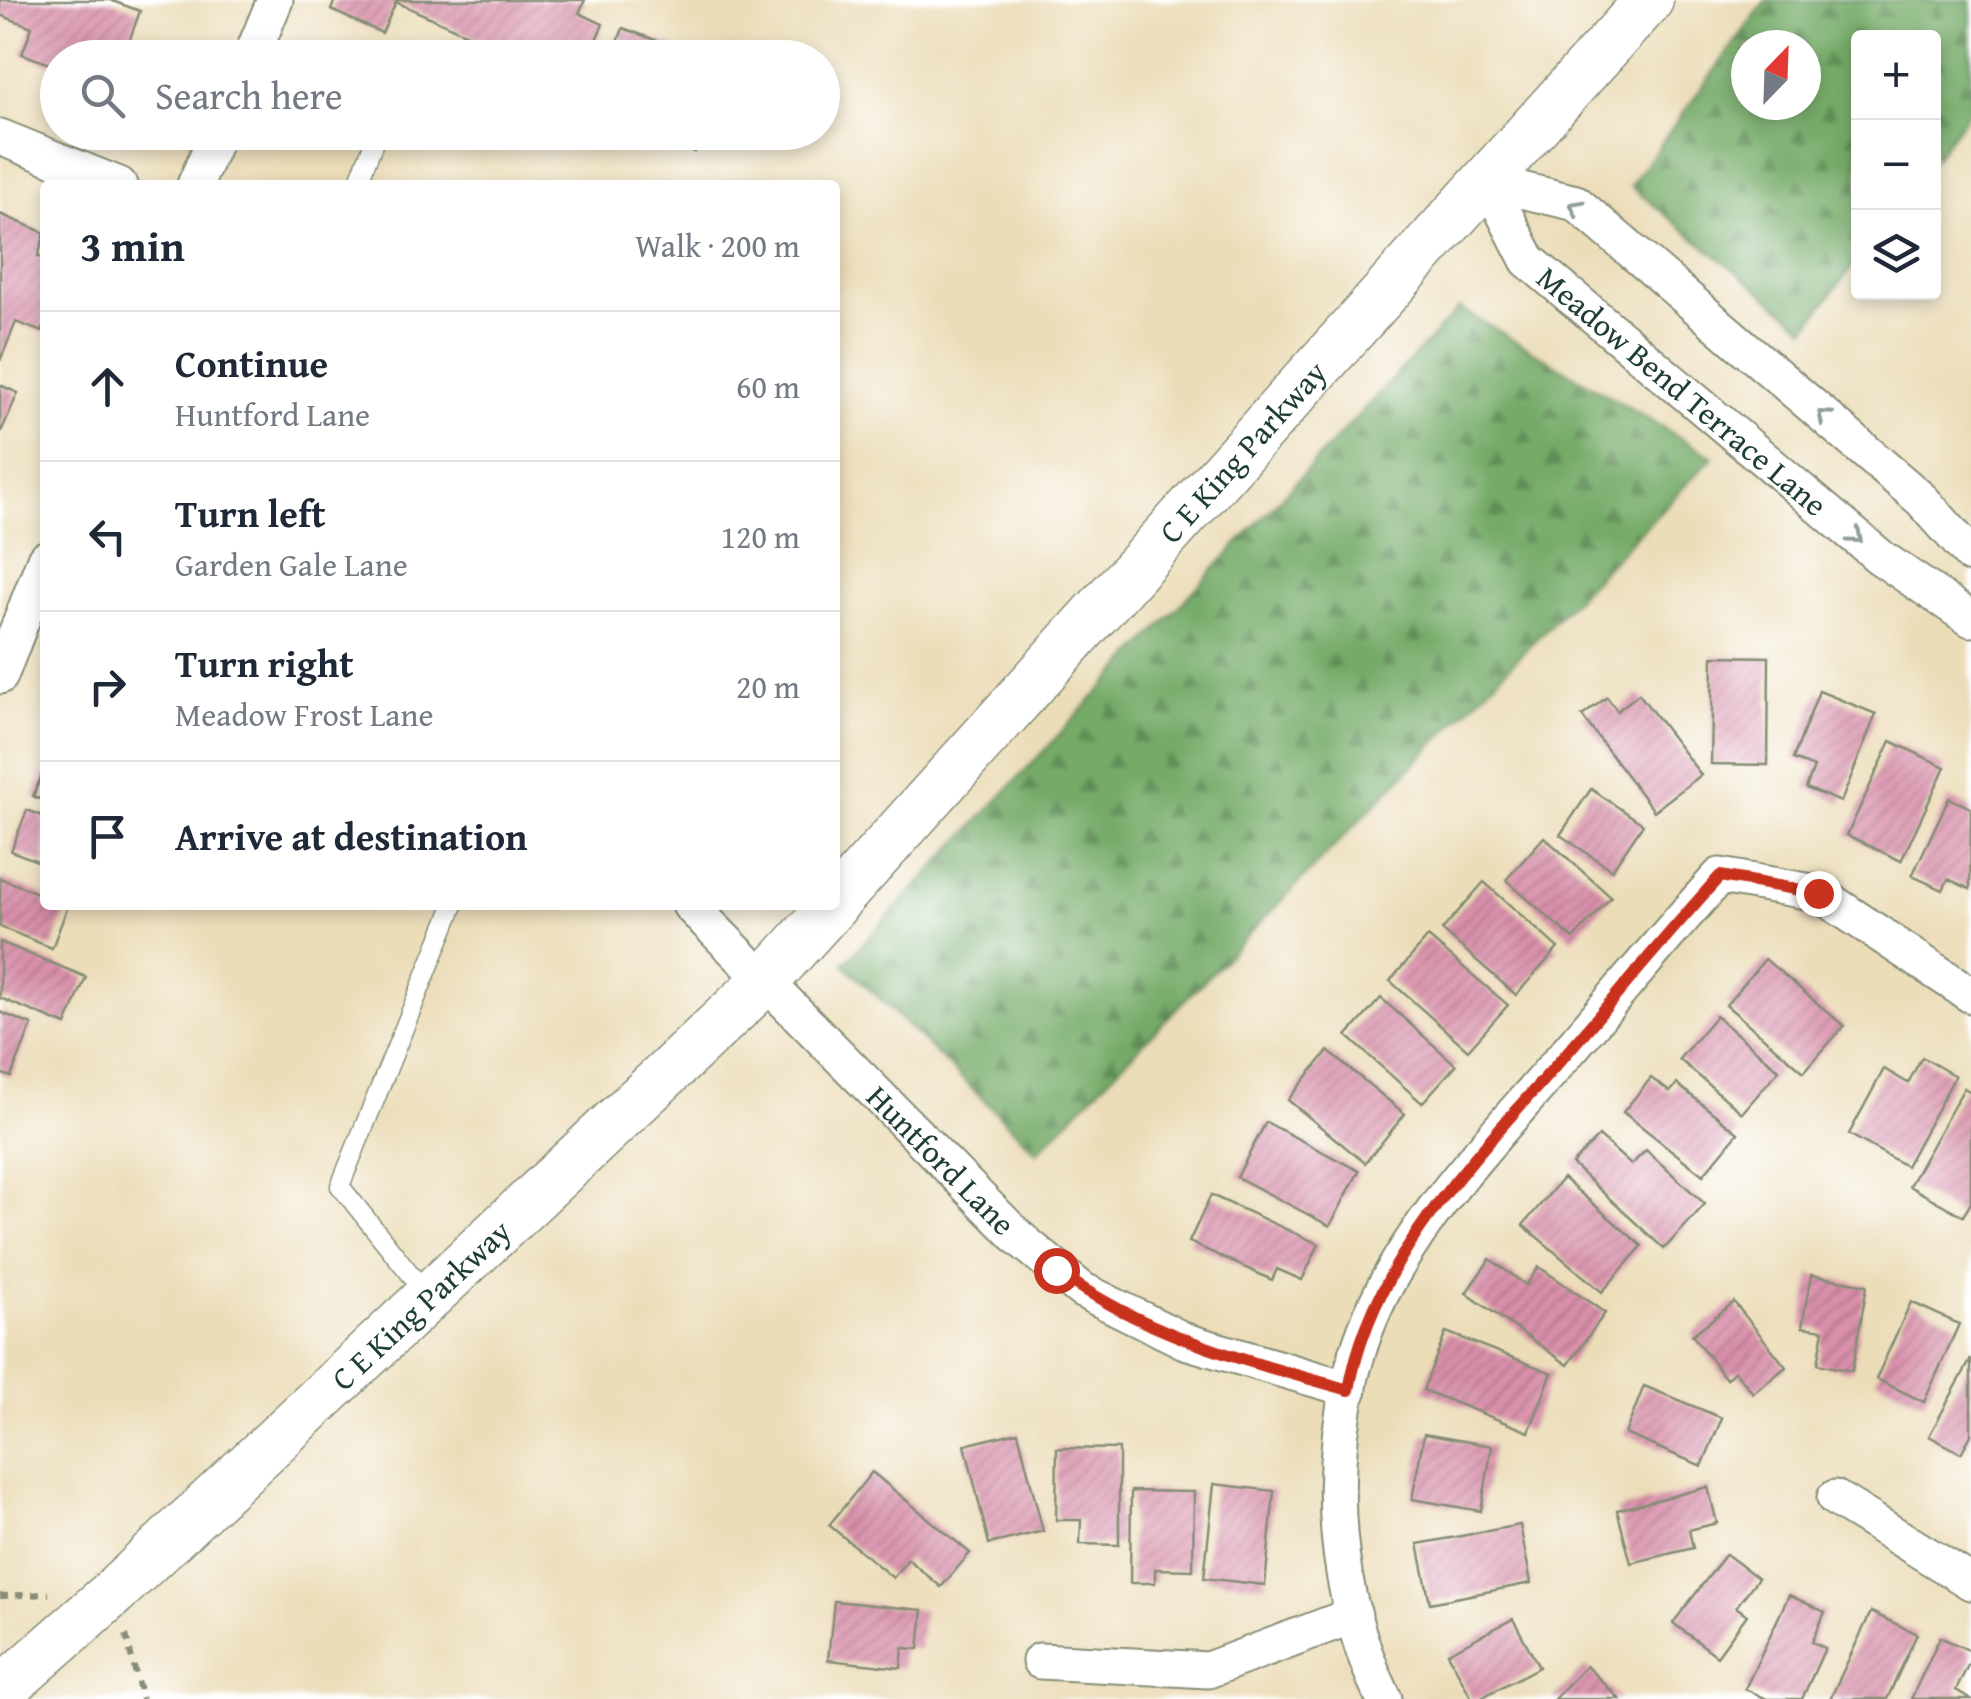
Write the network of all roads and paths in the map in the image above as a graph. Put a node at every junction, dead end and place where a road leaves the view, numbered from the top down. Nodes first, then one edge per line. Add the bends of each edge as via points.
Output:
1 (275, 0) edge
2 (1649, 0) edge
3 (267, 40) edge
4 (0, 137) edge
5 (210, 150) edge
6 (371, 150) edge
7 (106, 180) edge
8 (197, 180) edge
9 (359, 180) edge
10 (1488, 182) junction
11 (1971, 554) edge
12 (40, 572) edge
13 (1971, 619) edge
14 (0, 676) edge
15 (840, 897) edge
16 (452, 910) edge
17 (695, 910) edge
18 (829, 910) edge
19 (764, 982) junction
20 (1971, 995) edge
21 (428, 1296) junction
22 (1349, 1390) junction
23 (1836, 1498) dead end
24 (1971, 1582) edge
25 (1354, 1615) junction
26 (1040, 1661) dead end
27 (0, 1692) edge
28 (1384, 1699) edge

1 - 3 street
2 - 10 main road, C E King Parkway
4 - 7 street
5 - 8 street
6 - 9 lane
11 -> 10 street via 1922,500 1576,203
10 -> 13 street, Meadow Bend Terrace Lane via 1528,260 1880,557
10 - 15 main road, C E King Parkway
12 - 14 street
16 - 21 lane via 340,1186
17 - 19 street, Huntford Lane
18 - 19 main road, C E King Parkway
19 - 21 main road, C E King Parkway
19 - 22 street, Huntford Lane via 1018,1238 1082,1290 1185,1342
20 - 22 street via 1818,893 1720,876 1419,1232 1377,1302
21 - 27 main road, C E King Parkway
22 - 25 street via 1339,1464 1340,1526
23 - 24 street
25 - 26 street via 1208,1670
25 - 28 street

